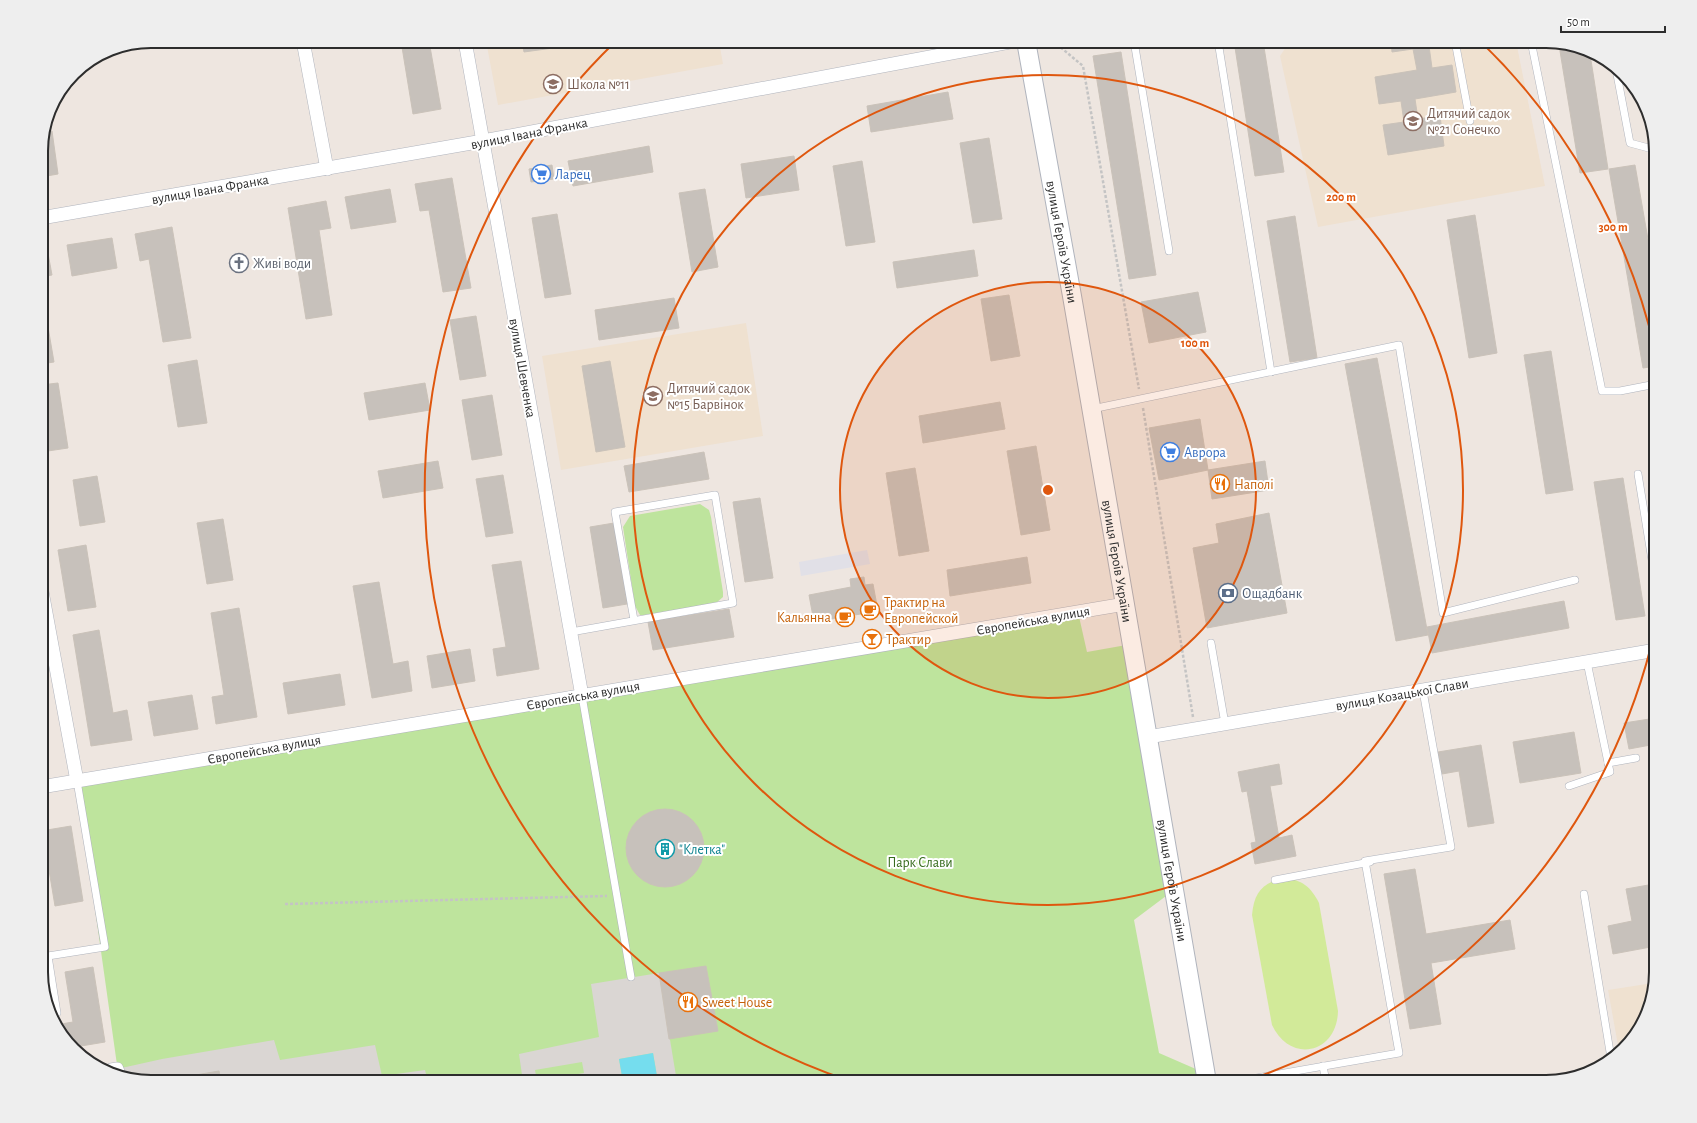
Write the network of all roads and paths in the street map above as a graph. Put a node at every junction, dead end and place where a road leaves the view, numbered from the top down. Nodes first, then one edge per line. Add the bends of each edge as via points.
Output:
1 (303, 48) edge
2 (466, 48) edge
3 (978, 48) edge
4 (1027, 48) edge
5 (1061, 48) edge
6 (1135, 48) edge
7 (1219, 48) edge
8 (1457, 48) edge
9 (1532, 48) edge
10 (1617, 76) edge
11 (1470, 121) dead end
12 (483, 141) junction
13 (1649, 148) edge
14 (327, 169) junction
15 (48, 217) edge
16 (1170, 251) dead end
17 (1271, 372) junction
18 (1649, 385) edge
19 (1140, 394) dead end
20 (1142, 402) dead end
21 (1092, 409) junction
22 (1638, 474) dead end
23 (1649, 542) edge
24 (1575, 580) dead end
25 (1125, 604) junction
26 (634, 620) junction
27 (48, 624) edge
28 (571, 632) junction
29 (1211, 643) dead end
30 (1649, 651) edge
31 (1587, 662) junction
32 (1423, 691) junction
33 (582, 696) junction
34 (1225, 724) junction
35 (1195, 729) junction
36 (1148, 737) junction
37 (1636, 758) dead end
38 (1608, 763) junction
39 (77, 781) junction
40 (48, 786) edge
41 (1569, 786) dead end
42 (1451, 847) junction
43 (1275, 880) dead end
44 (1584, 894) dead end
45 (617, 896) junction
46 (285, 904) dead end
47 (48, 956) edge
48 (48, 956) edge
49 (631, 977) dead end
50 (57, 1013) edge
51 (1610, 1053) edge
52 (1323, 1066) junction
53 (1206, 1075) edge
54 (1273, 1075) edge
55 (1325, 1075) edge

1 - 14 street
2 - 12 street, вулиця Шевченка
3 - 12 street, вулиця Івана Франка
4 - 21 street, вулиця Героїв України
5 - 19 path via 1083,66
6 - 16 lane
7 - 17 lane
8 - 11 lane
9 - 18 lane via 1602,391 1620,391
10 - 13 lane via 1630,143
12 - 14 street, вулиця Івана Франка
12 - 28 street, вулиця Шевченка
14 - 15 street, вулиця Івана Франка
17 - 21 lane
17 - 24 lane via 1399,345 1443,613
20 - 35 path
21 - 25 street, вулиця Героїв України
22 - 23 lane
25 - 33 street, Європейська вулиця
25 - 36 street, вулиця Героїв України
26 - 26 lane via 733,603 716,495 615,512
26 - 28 lane
27 - 39 street
28 - 33 street, вулиця Шевченка
29 - 34 lane
30 - 31 street, вулиця Козацької Слави
31 - 32 street, вулиця Козацької Слави
31 - 38 lane
32 - 34 street, вулиця Козацької Слави
32 - 42 lane
33 - 39 street, Європейська вулиця
33 - 45 lane
34 - 35 street, вулиця Козацької Слави
35 - 36 street, вулиця Козацької Слави
36 - 53 street, вулиця Героїв України
37 - 38 lane
38 - 41 lane via 1610,772
39 - 40 street, Європейська вулиця
39 - 47 lane via 105,946
42 - 43 lane
42 - 52 lane via 1365,861 1399,1053
44 - 51 lane
45 - 46 path
45 - 49 lane
48 - 50 lane
52 - 54 lane
52 - 55 lane

